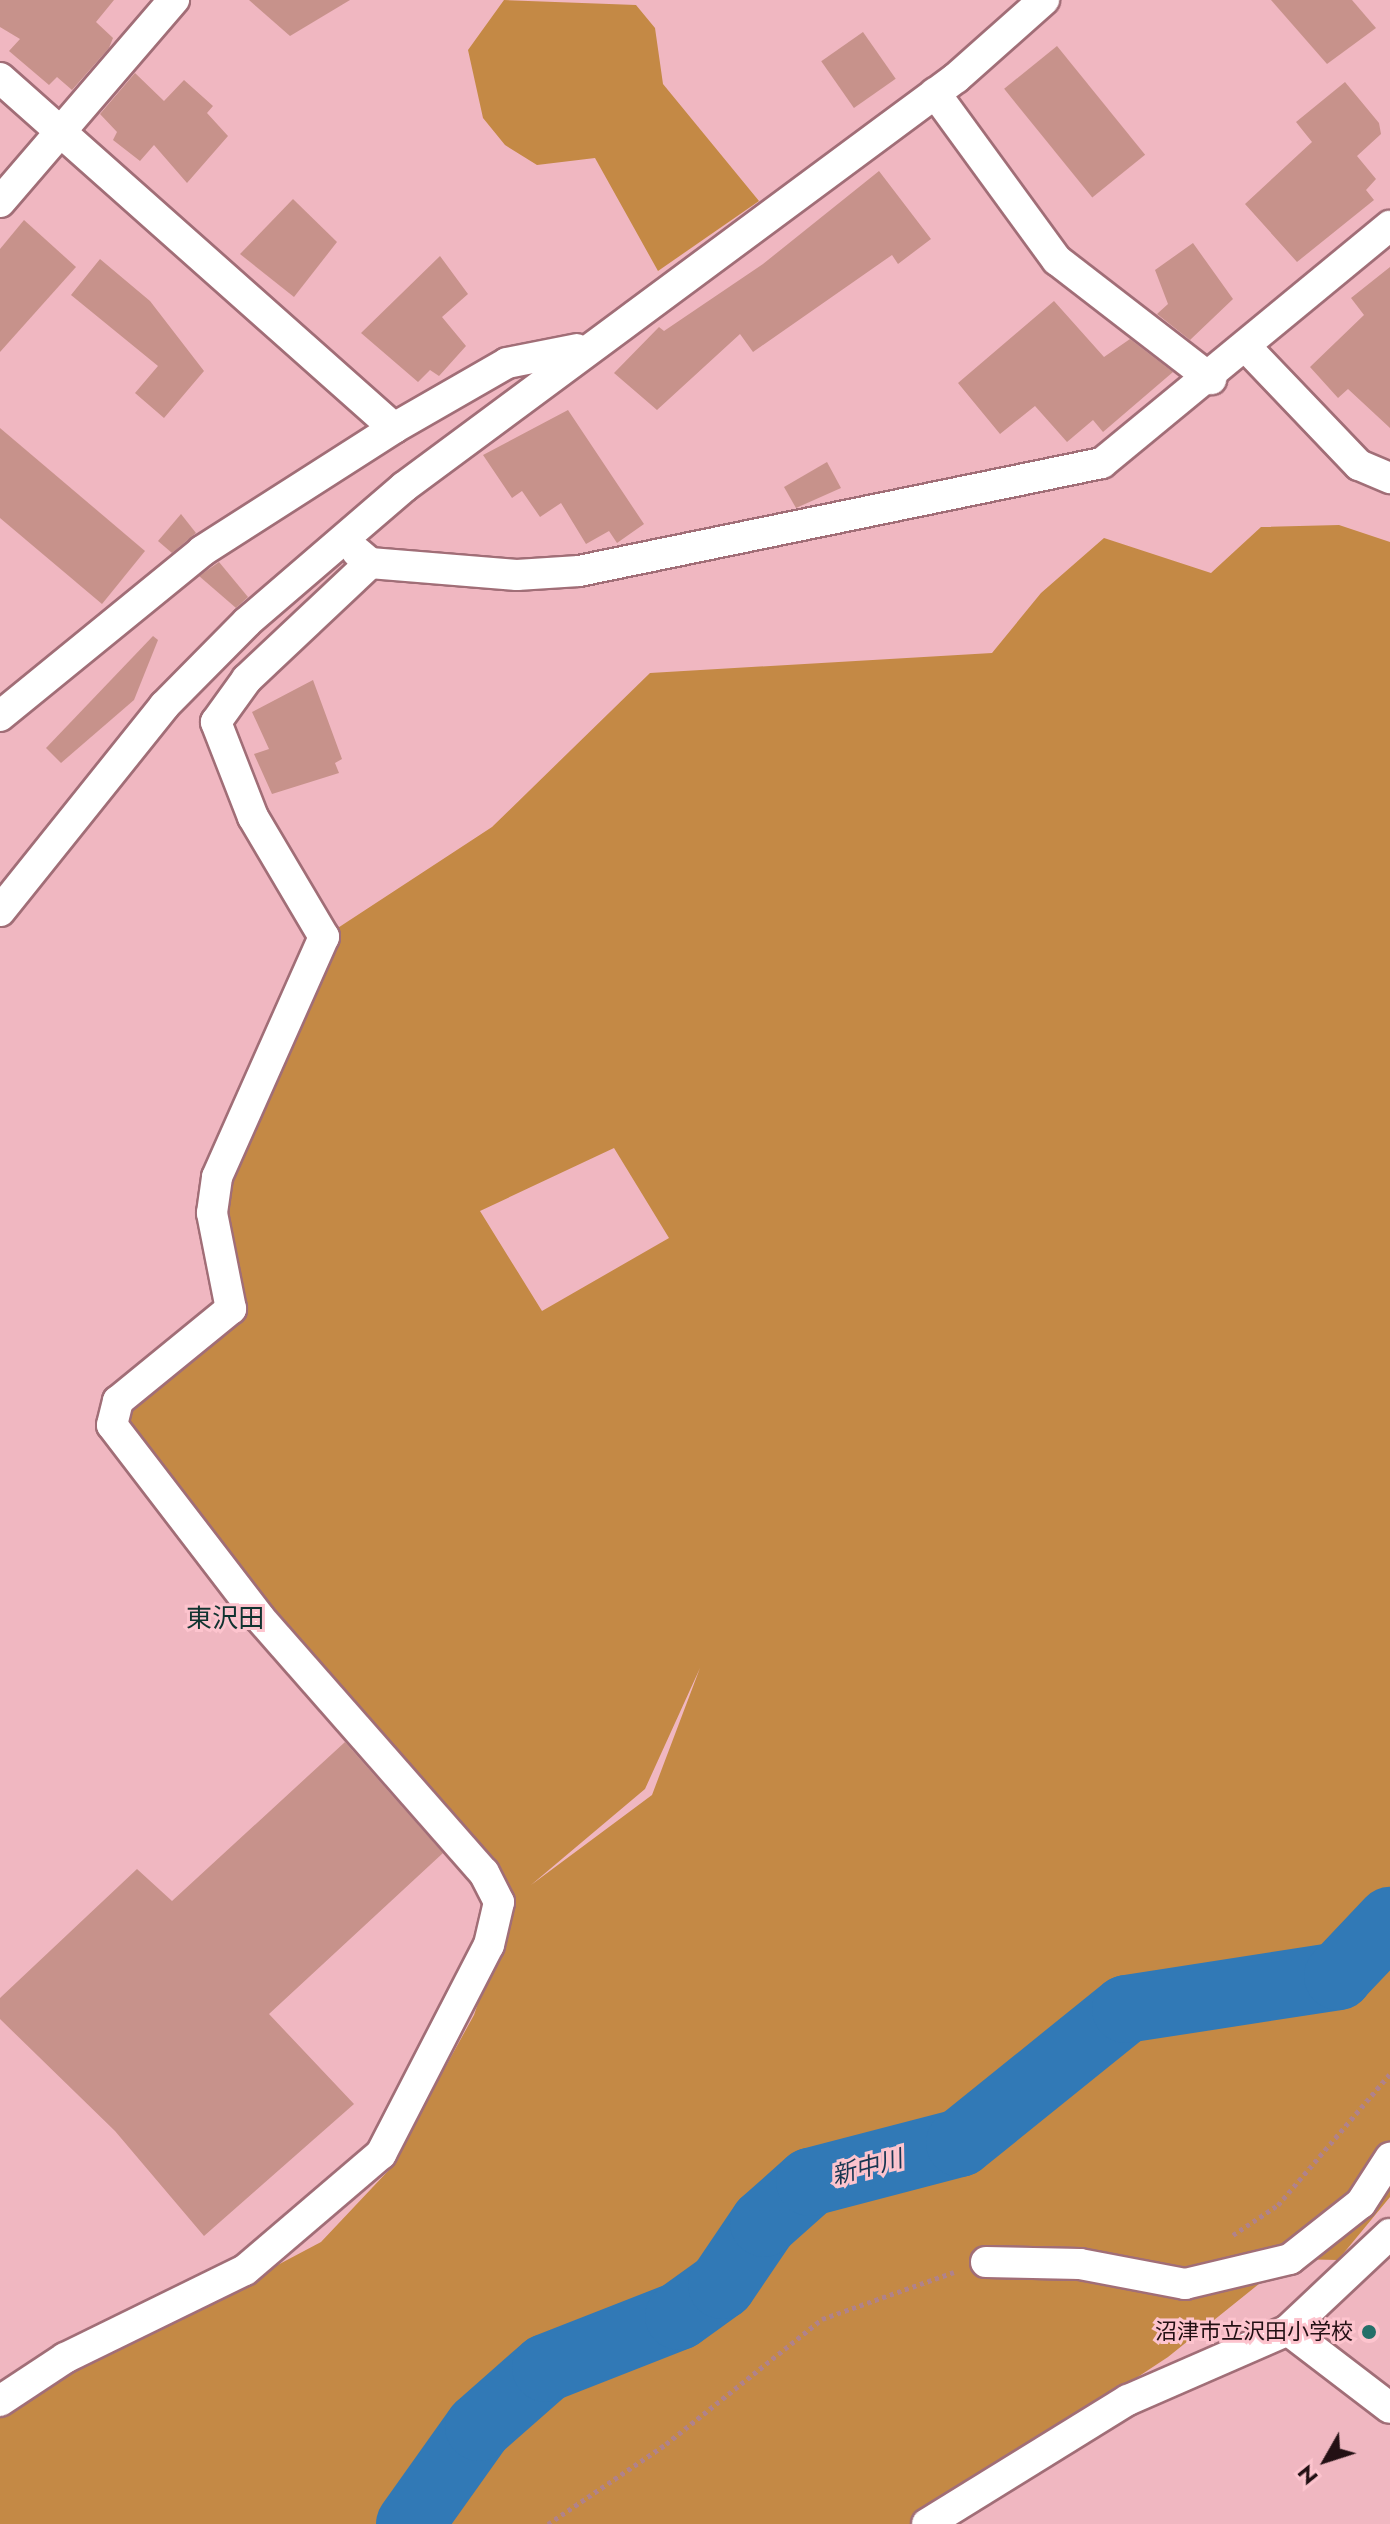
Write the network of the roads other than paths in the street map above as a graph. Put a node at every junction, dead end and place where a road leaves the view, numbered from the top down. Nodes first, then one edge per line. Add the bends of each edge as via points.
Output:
1 (174, 0) edge
2 (1044, 0) edge
3 (0, 78) edge
4 (935, 93) junction
5 (62, 130) junction
6 (0, 202) edge
7 (1390, 226) edge
8 (583, 347) junction
9 (1247, 348) junction
10 (1211, 379) junction
11 (394, 428) junction
12 (1390, 478) edge
13 (347, 543) junction
14 (370, 563) junction
15 (0, 716) edge
16 (0, 911) edge
17 (1390, 2158) edge
18 (1390, 2234) edge
19 (986, 2262) road end
20 (1288, 2330) junction
21 (0, 2401) edge
22 (1390, 2408) edge
23 (927, 2524) edge

1 - 5 street
2 - 4 street
3 - 5 street
4 - 8 street
4 - 10 street via 1057,260
5 - 6 street
5 - 11 street
7 - 9 street
8 - 11 street via 507,363
8 - 13 street via 404,487
9 - 10 street
9 - 12 street via 1359,465
10 - 14 street via 1102,463 885,512 579,571 517,575
11 - 15 street via 202,551
13 - 14 street
13 - 16 street via 247,622 164,706
14 - 21 street via 247,679 216,722 253,817 324,937 217,1177 212,1213 231,1309 118,1401 112,1425 260,1618 484,1873 499,1902 482,1960 381,2154 245,2270 65,2358
17 - 19 street via 1361,2203 1290,2259 1185,2284 1080,2264
18 - 20 street
20 - 22 street
20 - 23 street via 1128,2400

